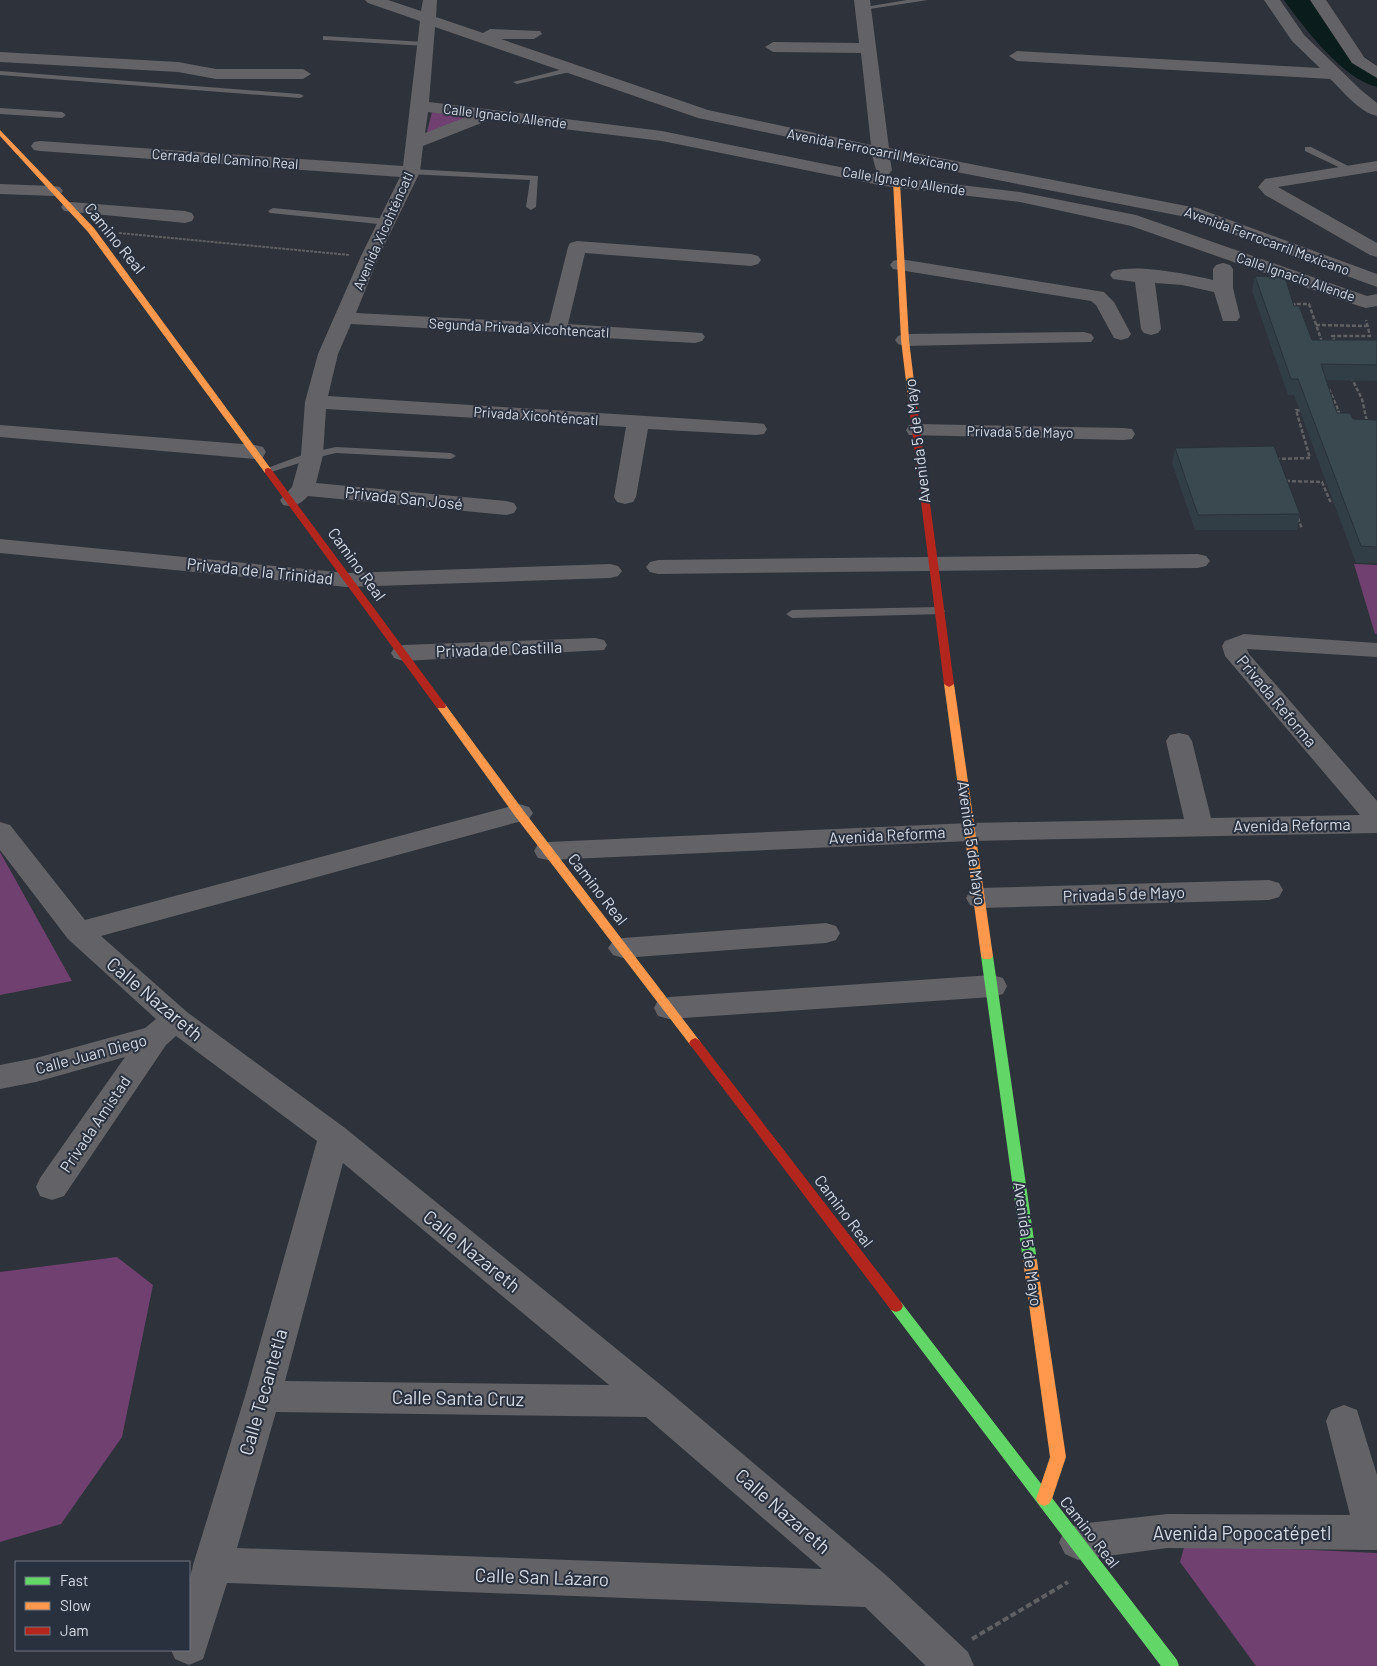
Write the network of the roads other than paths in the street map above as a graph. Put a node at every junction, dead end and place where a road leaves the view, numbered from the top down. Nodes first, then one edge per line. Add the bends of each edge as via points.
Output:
1 (373, 0) edge
2 (430, 0) edge
3 (924, 0) edge
4 (1272, 0) edge
5 (1318, 0) edge
6 (862, 4) edge
7 (428, 19) junction
8 (534, 34) dead end
9 (326, 38) dead end
10 (478, 38) junction
11 (426, 44) junction
12 (773, 47) dead end
13 (868, 48) junction
14 (1017, 56) dead end
15 (0, 57) edge
16 (571, 69) junction
17 (0, 73) edge
18 (1377, 73) edge
19 (303, 74) dead end
20 (1335, 74) junction
21 (73, 79) junction
22 (0, 80) edge
23 (517, 82) dead end
24 (300, 96) dead end
25 (420, 106) junction
26 (0, 111) edge
27 (1377, 111) edge
28 (490, 114) junction
29 (62, 115) dead end
30 (0, 132) edge
31 (416, 143) junction
32 (40, 146) dead end
33 (1308, 149) dead end
34 (881, 152) junction
35 (1363, 169) edge
36 (411, 172) junction
37 (1377, 178) edge
38 (890, 182) junction
39 (0, 189) edge
40 (54, 191) junction
41 (70, 207) junction
42 (531, 207) dead end
43 (273, 211) dead end
44 (185, 217) dead end
45 (388, 222) junction
46 (1377, 251) edge
47 (1222, 252) junction
48 (752, 260) dead end
49 (900, 265) junction
50 (1120, 275) dead end
51 (1144, 276) junction
52 (1377, 281) edge
53 (1223, 288) junction
54 (1372, 308) edge
55 (1230, 317) dead end
56 (344, 318) junction
57 (1151, 329) dead end
58 (557, 330) junction
59 (1121, 334) dead end
60 (695, 337) dead end
61 (1084, 338) dead end
62 (905, 340) junction
63 (316, 402) junction
64 (638, 422) junction
65 (756, 430) dead end
66 (916, 430) junction
67 (0, 431) edge
68 (1124, 434) dead end
69 (255, 452) junction
70 (312, 455) junction
71 (451, 456) dead end
72 (268, 470) junction
73 (297, 494) junction
74 (625, 498) dead end
75 (506, 508) dead end
76 (0, 546) edge
77 (1198, 560) dead end
78 (932, 565) junction
79 (658, 567) dead end
80 (610, 571) dead end
81 (347, 580) junction
82 (938, 610) junction
83 (792, 614) dead end
84 (595, 645) dead end
85 (1377, 650) edge
86 (403, 653) junction
87 (1179, 742) dead end
88 (519, 813) junction
89 (1377, 818) edge
90 (1377, 824) edge
91 (1200, 827) junction
92 (0, 830) edge
93 (970, 832) junction
94 (548, 851) junction
95 (1269, 890) dead end
96 (980, 898) junction
97 (78, 932) junction
98 (826, 933) dead end
99 (623, 948) junction
100 (992, 986) junction
101 (669, 1008) junction
102 (166, 1028) junction
103 (0, 1077) edge
104 (334, 1137) junction
105 (52, 1187) dead end
106 (262, 1396) junction
107 (654, 1401) junction
108 (1344, 1422) dead end
109 (1044, 1499) junction
110 (1376, 1533) edge
111 (1087, 1554) junction
112 (212, 1565) junction
113 (873, 1589) junction
114 (190, 1641) edge
115 (187, 1651) edge
116 (949, 1661) edge
117 (183, 1666) edge
118 (1171, 1666) edge

1 - 7 street, Avenida Ferrocarril Mexicano
2 - 7 street, Avenida Xicohténcatl
3 - 6 lane
4 - 20 street via 1298,38
5 - 18 street via 1358,60
6 - 13 street, Avenida 5 de Mayo
7 - 10 street, Avenida Ferrocarril Mexicano
7 - 11 street, Avenida Xicohténcatl
8 - 10 street via 494,33
9 - 11 lane
10 - 16 street, Avenida Ferrocarril Mexicano
11 - 25 street, Avenida Xicohténcatl
12 - 13 street
13 - 34 street, Avenida 5 de Mayo
14 - 20 street
15 - 19 street via 178,67 216,74
16 - 23 lane
16 - 34 street, Avenida Ferrocarril Mexicano via 704,114
17 - 21 lane
20 - 27 street
21 - 22 lane via 66,84
21 - 24 lane
25 - 28 street, Calle Ignacio Allende
25 - 31 street, Avenida Xicohténcatl
26 - 29 lane
28 - 31 street
28 - 38 street, Calle Ignacio Allende via 662,136
30 - 40 main road, Camino Real
31 - 36 street, Avenida Xicohténcatl
32 - 36 street, Cerrada del Camino Real
33 - 35 lane
34 - 38 street, Avenida 5 de Mayo
34 - 52 street, Avenida Ferrocarril Mexicano via 1191,212
35 - 37 street
35 - 46 street via 1271,183 1267,187
36 - 42 lane via 535,178
36 - 45 street, Avenida Xicohténcatl
38 - 47 street, Calle Ignacio Allende via 1020,197 1136,221
38 - 49 main road, Avenida 5 de Mayo
39 - 40 street
40 - 41 main road, Camino Real
41 - 44 street
41 - 69 main road, Camino Real via 91,230
43 - 45 lane
45 - 56 street, Avenida Xicohténcatl
47 - 53 street
47 - 54 street, Calle Ignacio Allende
48 - 58 street via 577,248
49 - 59 street via 1097,296 1104,302
49 - 62 main road, Avenida 5 de Mayo
50 - 51 street
51 - 53 street
51 - 57 street
53 - 55 street
56 - 58 street, Segunda Privada Xicohtencatl
56 - 63 street, Avenida Xicohténcatl via 328,354
58 - 60 street, Segunda Privada Xicohtencatl
61 - 62 street
62 - 66 main road, Avenida 5 de Mayo
63 - 64 street, Privada Xicohténcatl
63 - 70 street, Avenida Xicohténcatl
64 - 65 street, Privada Xicohténcatl
64 - 74 street
66 - 68 street, Privada 5 de Mayo
66 - 78 main road, Avenida 5 de Mayo
67 - 69 street
69 - 72 main road, Camino Real
70 - 71 lane via 336,450
70 - 72 lane
70 - 73 street, Avenida Xicohténcatl
72 - 73 main road, Camino Real
73 - 75 street, Privada San José
73 - 81 main road, Camino Real
76 - 81 street, Privada de la Trinidad
77 - 78 street
78 - 79 street
78 - 82 main road, Avenida 5 de Mayo
80 - 81 street, Privada de la Trinidad
81 - 86 main road, Camino Real
82 - 83 lane
82 - 93 main road, Avenida 5 de Mayo
84 - 86 street, Privada de Castilla
85 - 89 street, Privada Reforma via 1244,640 1234,646 1237,656
86 - 88 main road, Camino Real
87 - 91 street
88 - 94 main road, Camino Real
88 - 97 street
90 - 91 street, Avenida Reforma
91 - 93 street, Avenida Reforma
92 - 97 street, Calle Nazareth
93 - 94 street, Avenida Reforma
93 - 96 main road, Avenida 5 de Mayo
94 - 99 main road, Camino Real
95 - 96 street, Privada 5 de Mayo
96 - 100 main road, Avenida 5 de Mayo
97 - 102 street, Calle Nazareth
98 - 99 street
99 - 101 main road, Camino Real
100 - 101 street
100 - 109 main road, Avenida 5 de Mayo via 1058,1457
101 - 109 main road, Camino Real
102 - 103 street, Calle Juan Diego via 36,1070
102 - 104 street, Calle Nazareth
102 - 105 street, Privada Amistad
104 - 106 street, Calle Tecantetla
104 - 107 street, Calle Nazareth
106 - 107 street, Calle Santa Cruz
106 - 112 street, Calle Tecantetla
107 - 113 street, Calle Nazareth
108 - 110 street
109 - 111 main road, Camino Real
110 - 111 street, Avenida Popocatépetl via 1167,1531
111 - 118 main road, Camino Real
112 - 113 street, Calle San Lázaro
112 - 114 street, Calle Tecantetla
113 - 116 street, Calle Nazareth
115 - 117 street, Calle Tecantetla

